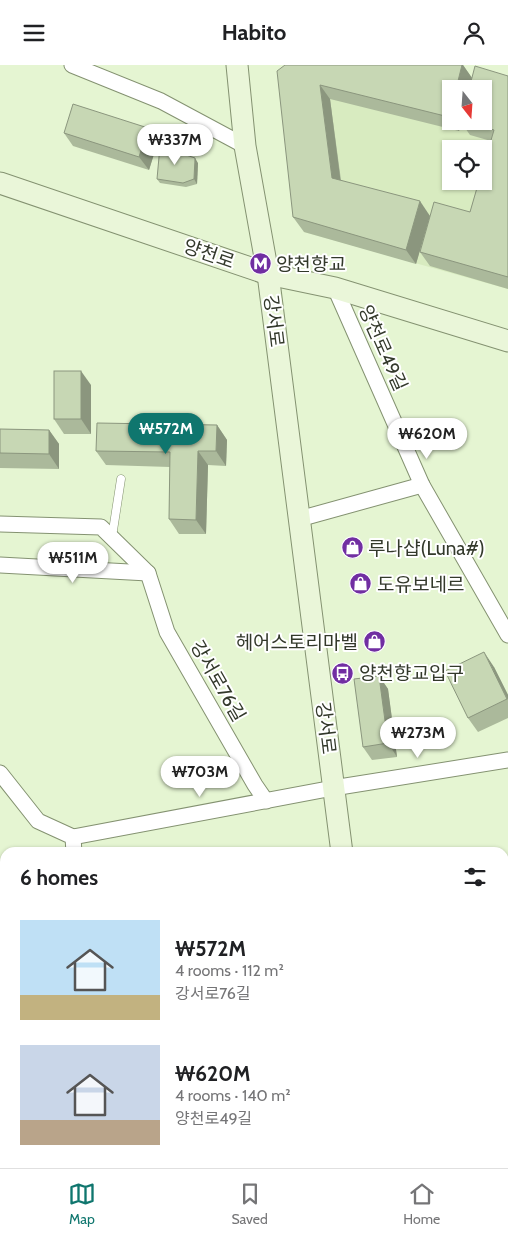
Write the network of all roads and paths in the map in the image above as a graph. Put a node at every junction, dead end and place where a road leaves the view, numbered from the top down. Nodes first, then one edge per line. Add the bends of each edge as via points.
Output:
1 (72, 65) edge
2 (237, 65) edge
3 (245, 146) junction
4 (0, 183) edge
5 (268, 274) junction
6 (335, 289) junction
7 (508, 341) edge
8 (121, 479) dead end
9 (422, 485) junction
10 (299, 519) junction
11 (0, 525) edge
12 (112, 537) junction
13 (0, 565) edge
14 (148, 573) junction
15 (507, 629) edge
16 (508, 760) edge
17 (0, 773) edge
18 (334, 788) junction
19 (266, 801) junction
20 (73, 837) junction
21 (74, 847) edge
22 (341, 847) edge

1 - 3 street via 161,101
2 - 3 main road, 강서로
3 - 5 main road, 강서로
4 - 5 main road, 양천로
5 - 6 main road, 양천로
5 - 10 main road, 강서로
6 - 7 main road, 양천로
6 - 9 street, 양천로49길
8 - 12 lane
9 - 10 street
9 - 15 street, 양천로49길
10 - 18 main road, 강서로
11 - 12 street, 강서로76길 via 101,527
12 - 14 street, 강서로76길
13 - 14 street
14 - 19 street, 강서로76길 via 167,632
16 - 18 street
17 - 20 street via 38,821
18 - 19 street
18 - 22 main road, 강서로
19 - 20 street
20 - 21 street

